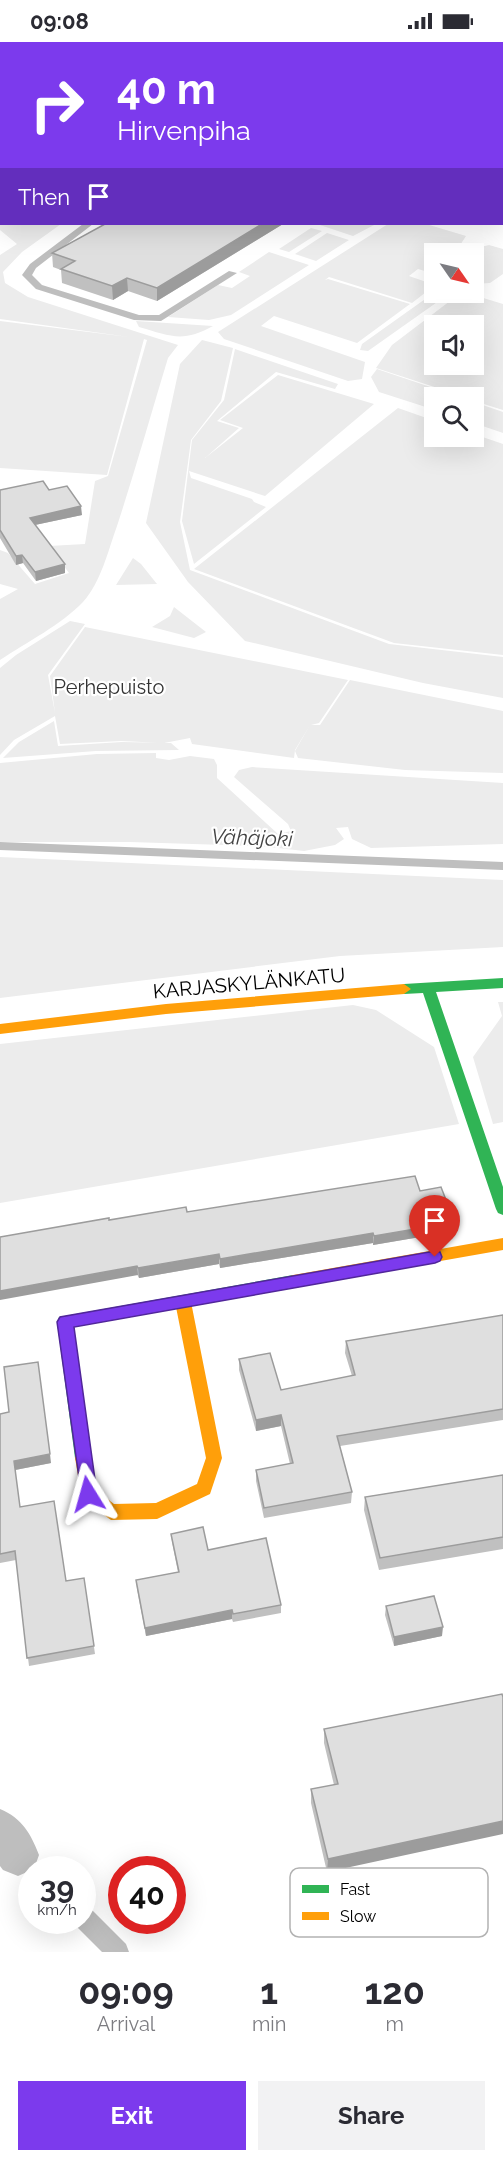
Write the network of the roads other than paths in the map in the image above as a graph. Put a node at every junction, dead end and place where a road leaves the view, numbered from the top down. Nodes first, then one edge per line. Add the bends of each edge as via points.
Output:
1 (87, 225) edge
2 (232, 273) dead end
3 (503, 983) edge
4 (428, 987) junction
5 (0, 1029) edge
6 (503, 1209) edge
7 (503, 1244) edge
8 (183, 1302) junction
9 (96, 1930) edge
10 (118, 1952) edge

1 - 2 lane via 33,266 27,275 39,287 138,318 161,318
3 - 4 street, KARJASKYLÄNKATU
4 - 5 street, KARJASKYLÄNKATU via 166,1009
4 - 6 street
7 - 8 street
8 - 8 street via 65,1322 88,1494 111,1512 157,1511 204,1489 214,1458
9 - 10 lane

